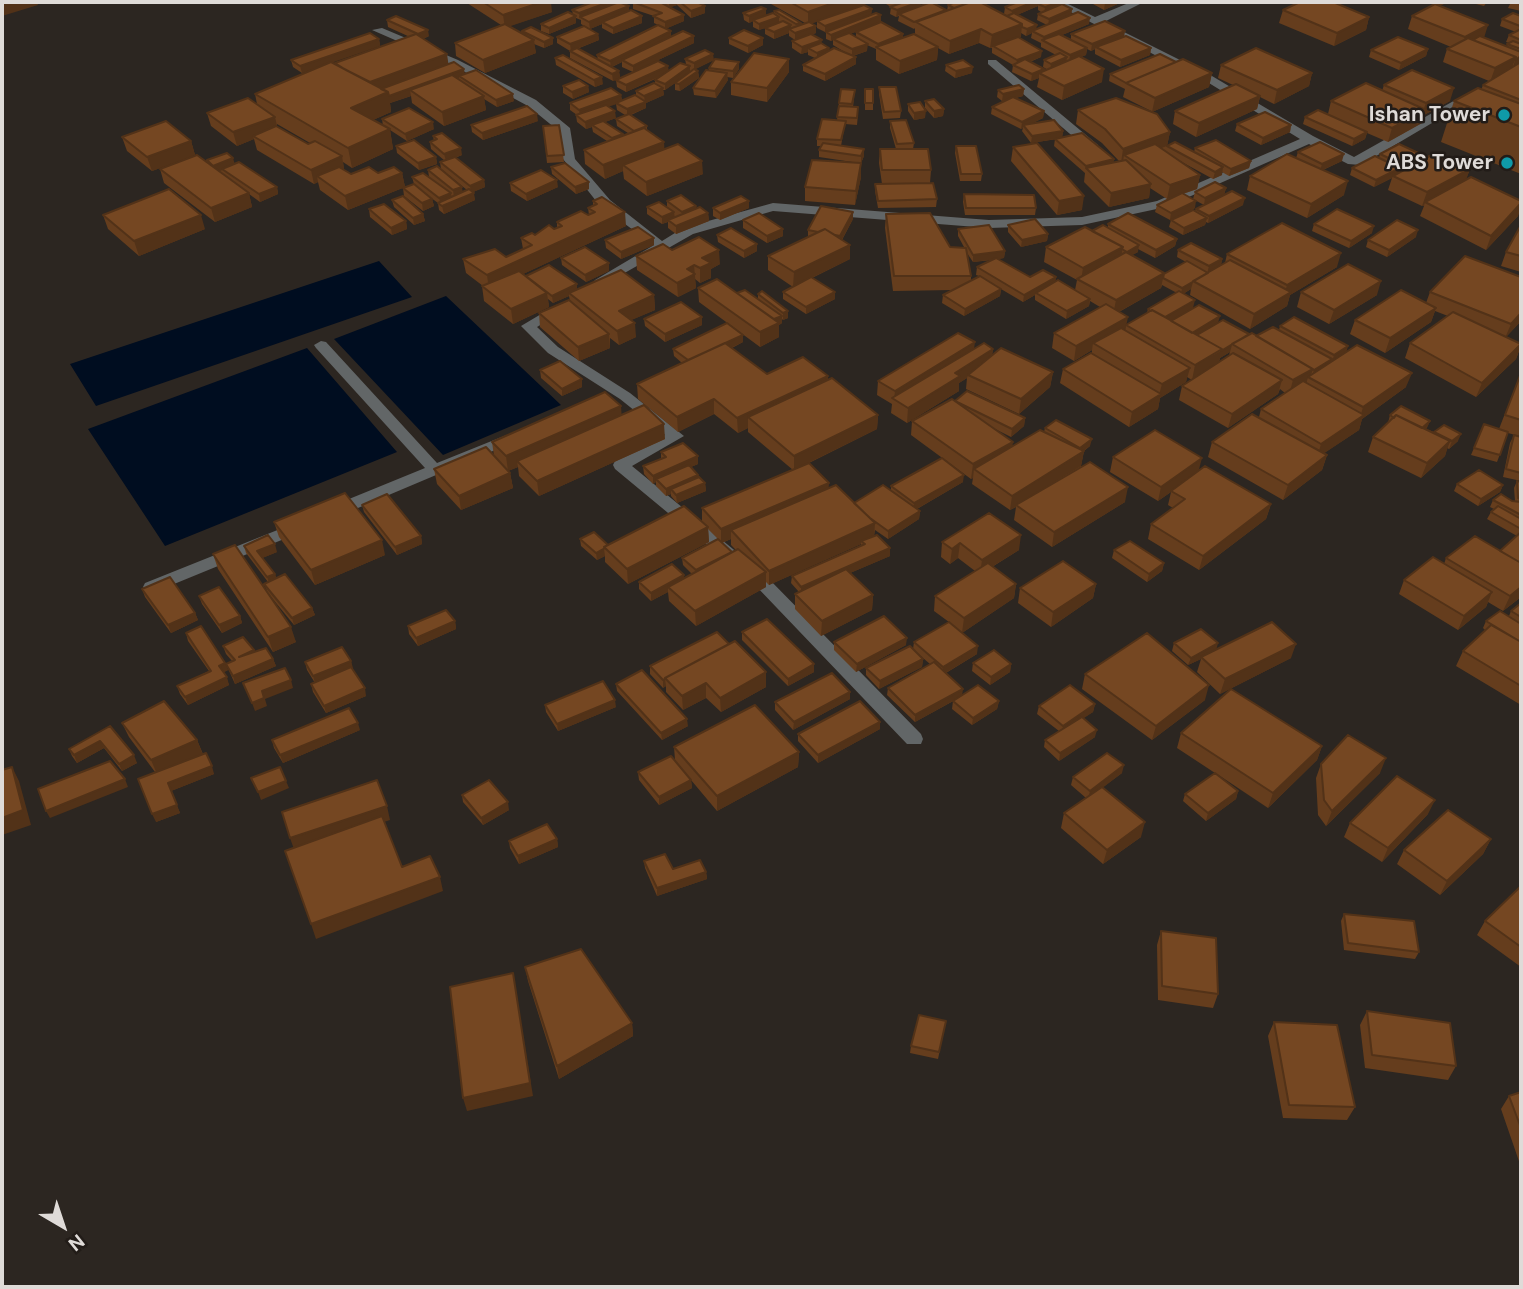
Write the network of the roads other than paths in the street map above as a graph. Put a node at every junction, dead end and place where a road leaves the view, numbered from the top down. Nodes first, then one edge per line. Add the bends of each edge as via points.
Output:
1 (1056, 2) edge
2 (1139, 2) edge
3 (1094, 22) junction
4 (378, 30) dead end
5 (992, 62) dead end
6 (1486, 87) edge
7 (1309, 139) junction
8 (1108, 160) edge
9 (662, 246) junction
10 (321, 345) dead end
11 (620, 393) junction
12 (596, 403) edge
13 (534, 429) edge
14 (435, 470) junction
15 (152, 587) edge
16 (914, 739) dead end

1 - 3 street
2 - 3 street
3 - 7 street via 1208,78
4 - 9 street via 454,62 532,103 566,131 569,159 605,203
5 - 8 street
6 - 7 street via 1361,161 1352,161
7 - 9 street via 1156,200 1082,221 989,224 773,206 688,231
9 - 11 street via 528,326 553,350
10 - 14 street
11 - 12 street
11 - 16 street via 676,436 621,465 761,581
13 - 14 street
14 - 15 street

